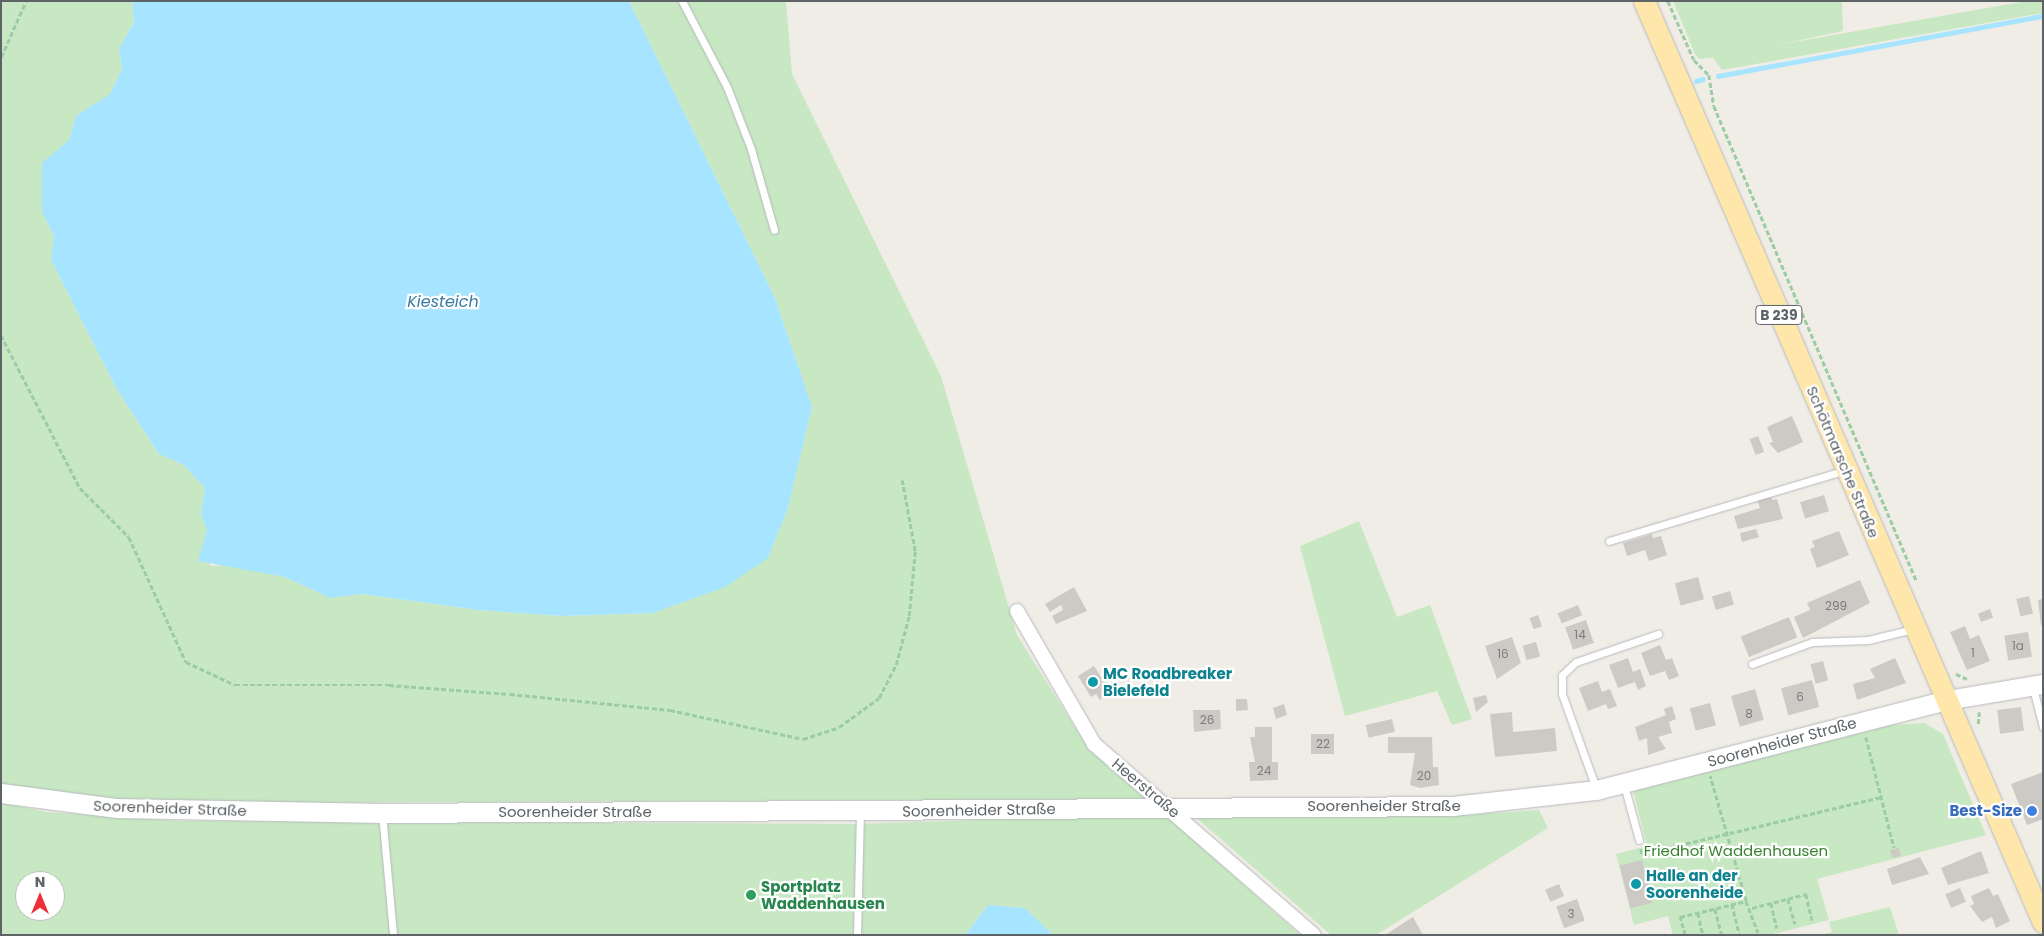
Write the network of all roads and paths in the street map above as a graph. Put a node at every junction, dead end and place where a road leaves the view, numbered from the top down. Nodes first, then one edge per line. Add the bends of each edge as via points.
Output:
1 (26, 1) edge
2 (682, 1) edge
3 (1644, 1) edge
4 (1668, 1) edge
5 (1, 57) edge
6 (774, 230) dead end
7 (1, 335) edge
8 (1846, 470) junction
9 (902, 480) dead end
10 (1608, 541) dead end
11 (1920, 591) dead end
12 (1016, 611) dead end
13 (1915, 628) junction
14 (1658, 634) dead end
15 (1752, 664) dead end
16 (1953, 670) dead end
17 (2038, 684) edge
18 (1978, 693) junction
19 (1946, 700) junction
20 (1862, 721) junction
21 (2043, 727) edge
22 (1707, 763) junction
23 (1623, 783) junction
24 (1596, 790) junction
25 (1, 792) edge
26 (1881, 797) junction
27 (1169, 807) junction
28 (860, 811) junction
29 (382, 813) junction
30 (1726, 834) junction
31 (1639, 840) joint
32 (1894, 847) dead end
33 (1788, 899) junction
34 (1746, 901) junction
35 (1771, 903) junction
36 (1732, 904) junction
37 (1752, 908) junction
38 (1715, 909) junction
39 (1698, 913) junction
40 (1812, 920) dead end
41 (2043, 922) edge
42 (1795, 924) dead end
43 (1777, 928) dead end
44 (1758, 933) dead end
45 (393, 935) edge
46 (857, 935) edge
47 (1314, 935) edge
48 (1685, 935) edge
49 (1703, 935) edge
50 (1722, 935) edge
51 (1740, 935) edge

1 - 5 path
2 - 6 lane via 727,87 751,149
3 - 8 main road, Schötmarsche Straße / B 239
4 - 11 path via 1694,60 1709,75 1714,106
7 - 9 path via 80,488 129,537 186,662 235,685 389,685 510,694 670,710 803,739 839,727 879,698 896,665 908,616 915,551
8 - 10 lane
8 - 13 main road, Schötmarsche Straße / B 239
12 - 27 street, Heerstraße via 1094,744
13 - 15 lane via 1868,640 1812,642
13 - 19 main road, Schötmarsche Straße / B 239
14 - 24 lane via 1576,662 1562,675 1562,694
16 - 18 path via 1977,682
17 - 18 main road, Soorenheider Straße
17 - 21 lane
18 - 19 main road, Soorenheider Straße
19 - 20 main road, Soorenheider Straße
19 - 41 main road, Schötmarsche Straße / B 239
20 - 22 main road, Soorenheider Straße
20 - 26 path
22 - 23 main road, Soorenheider Straße
22 - 30 path
23 - 24 main road, Soorenheider Straße
23 - 31 lane
24 - 27 main road, Soorenheider Straße via 1453,806
25 - 29 main road, Soorenheider Straße via 117,808
26 - 30 path
26 - 32 path
27 - 28 main road, Soorenheider Straße
27 - 47 street, Heerstraße
28 - 29 main road, Soorenheider Straße
28 - 46 lane
29 - 45 lane
30 - 31 path via 1642,854
30 - 34 path
33 - 35 path
33 - 40 path via 1806,894
33 - 42 path
34 - 36 path
34 - 37 path
35 - 37 path
35 - 43 path
36 - 38 path
36 - 51 path
37 - 44 path
38 - 39 path
38 - 50 path
39 - 48 path via 1680,917
39 - 49 path

